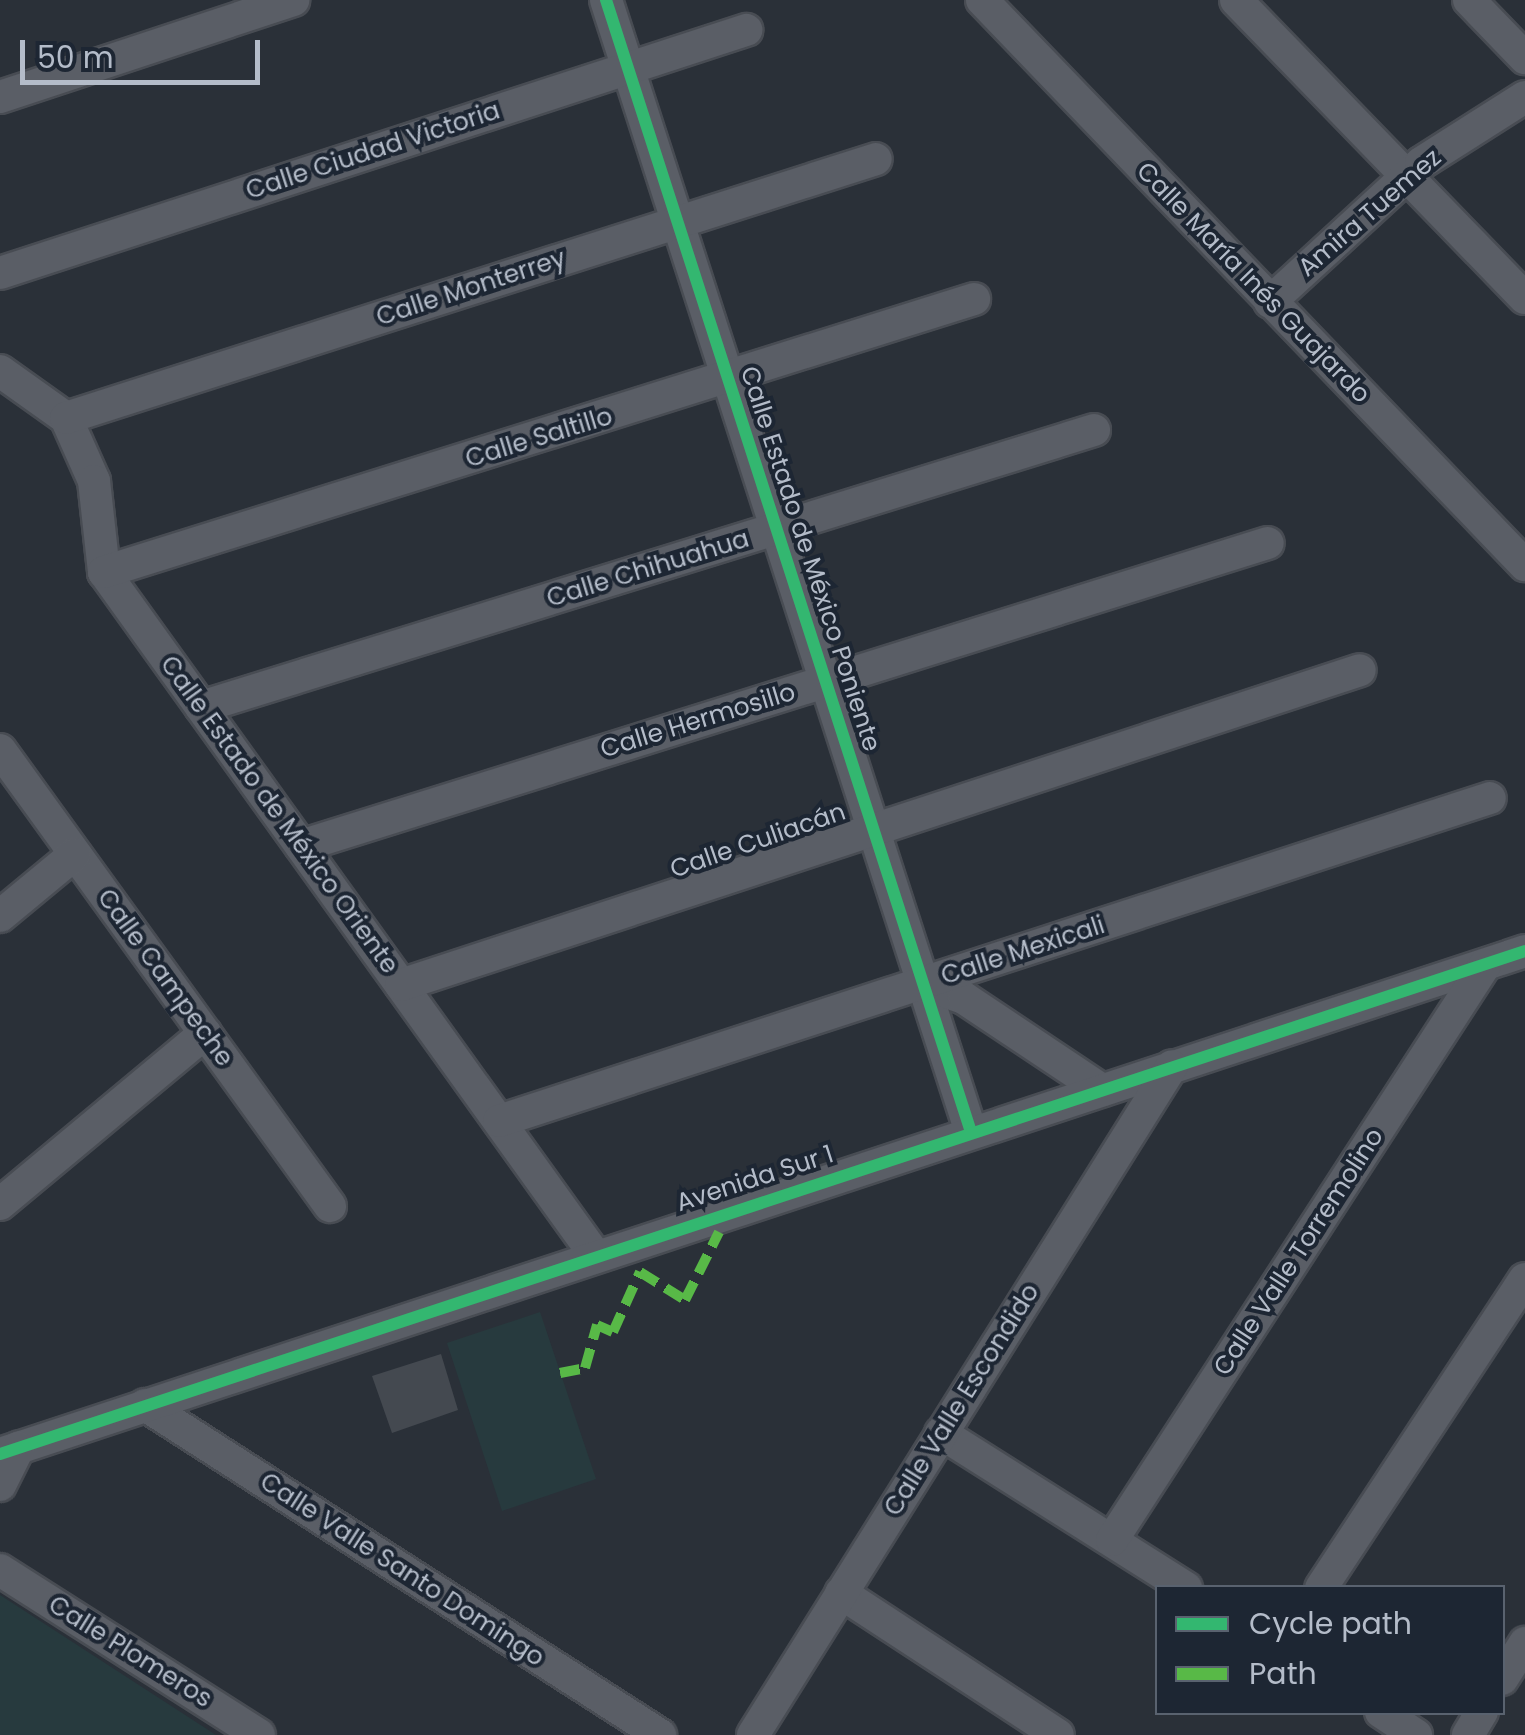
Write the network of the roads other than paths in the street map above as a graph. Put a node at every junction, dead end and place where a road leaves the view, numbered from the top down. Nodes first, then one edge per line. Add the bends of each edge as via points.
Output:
1 (292, 0) edge
2 (606, 0) edge
3 (982, 0) edge
4 (1236, 0) edge
5 (1469, 0) edge
6 (746, 30) dead end
7 (1525, 58) edge
8 (628, 68) junction
9 (0, 97) edge
10 (1525, 97) edge
11 (876, 159) dead end
12 (1408, 174) junction
13 (678, 222) junction
14 (0, 273) edge
15 (1525, 298) edge
16 (974, 299) dead end
17 (1270, 302) junction
18 (0, 370) edge
19 (728, 379) junction
20 (66, 418) junction
21 (1094, 430) dead end
22 (777, 529) junction
23 (1268, 543) dead end
24 (1525, 565) edge
25 (104, 572) junction
26 (1360, 670) dead end
27 (825, 681) junction
28 (201, 707) junction
29 (0, 750) edge
30 (1490, 798) dead end
31 (872, 826) junction
32 (301, 846) junction
33 (75, 854) junction
34 (0, 916) edge
35 (1525, 951) edge
36 (1485, 965) junction
37 (923, 984) junction
38 (401, 985) junction
39 (205, 1033) junction
40 (1172, 1066) junction
41 (1102, 1090) junction
42 (499, 1121) junction
43 (971, 1132) junction
44 (0, 1204) edge
45 (330, 1206) dead end
46 (595, 1255) junction
47 (1525, 1278) edge
48 (145, 1406) junction
49 (941, 1433) junction
50 (10, 1451) edge
51 (0, 1485) edge
52 (1112, 1540) junction
53 (0, 1570) edge
54 (1181, 1585) edge
55 (1323, 1585) edge
56 (841, 1593) junction
57 (1525, 1644) edge
58 (1505, 1675) edge
59 (1386, 1715) edge
60 (259, 1735) edge
61 (660, 1735) edge
62 (753, 1735) edge
63 (1058, 1735) edge
64 (1416, 1735) edge

1 - 9 street
2 - 8 street, Calle Estado de México Poniente
3 - 17 street, Calle María Inés Guajardo
4 - 12 street
5 - 7 street
6 - 8 street, Calle Ciudad Victoria
8 - 13 street, Calle Estado de México Poniente
8 - 14 street, Calle Ciudad Victoria
10 - 12 street, Amira Tuemez
11 - 13 street, Calle Monterrey
12 - 15 street
12 - 17 street, Amira Tuemez
13 - 19 street, Calle Estado de México Poniente
13 - 20 street, Calle Monterrey
16 - 19 street, Calle Saltillo
17 - 24 street, Calle María Inés Guajardo
18 - 20 street, Calle Estado de México Oriente
19 - 22 street, Calle Estado de México Poniente
19 - 25 street, Calle Saltillo
20 - 25 street, Calle Estado de México Oriente via 94,480
21 - 22 street, Calle Chihuahua
22 - 27 street, Calle Estado de México Poniente
22 - 28 street, Calle Chihuahua
23 - 27 street, Calle Hermosillo
25 - 28 street, Calle Estado de México Oriente
26 - 31 street, Calle Culiacán
27 - 31 street, Calle Estado de México Poniente
27 - 32 street, Calle Hermosillo
28 - 32 street, Calle Estado de México Oriente
29 - 33 street, Calle Campeche
30 - 37 street, Calle Mexicali
31 - 37 street, Calle Estado de México Poniente
31 - 38 street, Calle Culiacán
32 - 38 street, Calle Estado de México Oriente
33 - 34 street
33 - 39 street, Calle Campeche
35 - 36 street, Avenida Sur 1
36 - 40 street, Avenida Sur 1
36 - 52 street, Calle Valle Torremolino
37 - 41 street via 964,998
37 - 42 street, Calle Mexicali
37 - 43 street, Calle Estado de México Poniente
38 - 42 street, Calle Estado de México Oriente
39 - 44 street
39 - 45 street, Calle Campeche
40 - 41 street, Avenida Sur 1
40 - 49 street, Calle Valle Escondido
41 - 43 street, Avenida Sur 1
42 - 46 street, Calle Estado de México Oriente
43 - 46 street, Avenida Sur 1
46 - 48 street, Avenida Sur 1
47 - 55 street
48 - 50 street, Avenida Sur 1
48 - 61 street, Calle Valle Santo Domingo
49 - 52 street
49 - 56 street, Calle Valle Escondido
50 - 51 street
52 - 54 street
53 - 60 street, Calle Plomeros
56 - 62 street, Calle Valle Escondido
56 - 63 street
57 - 58 street
59 - 64 street

